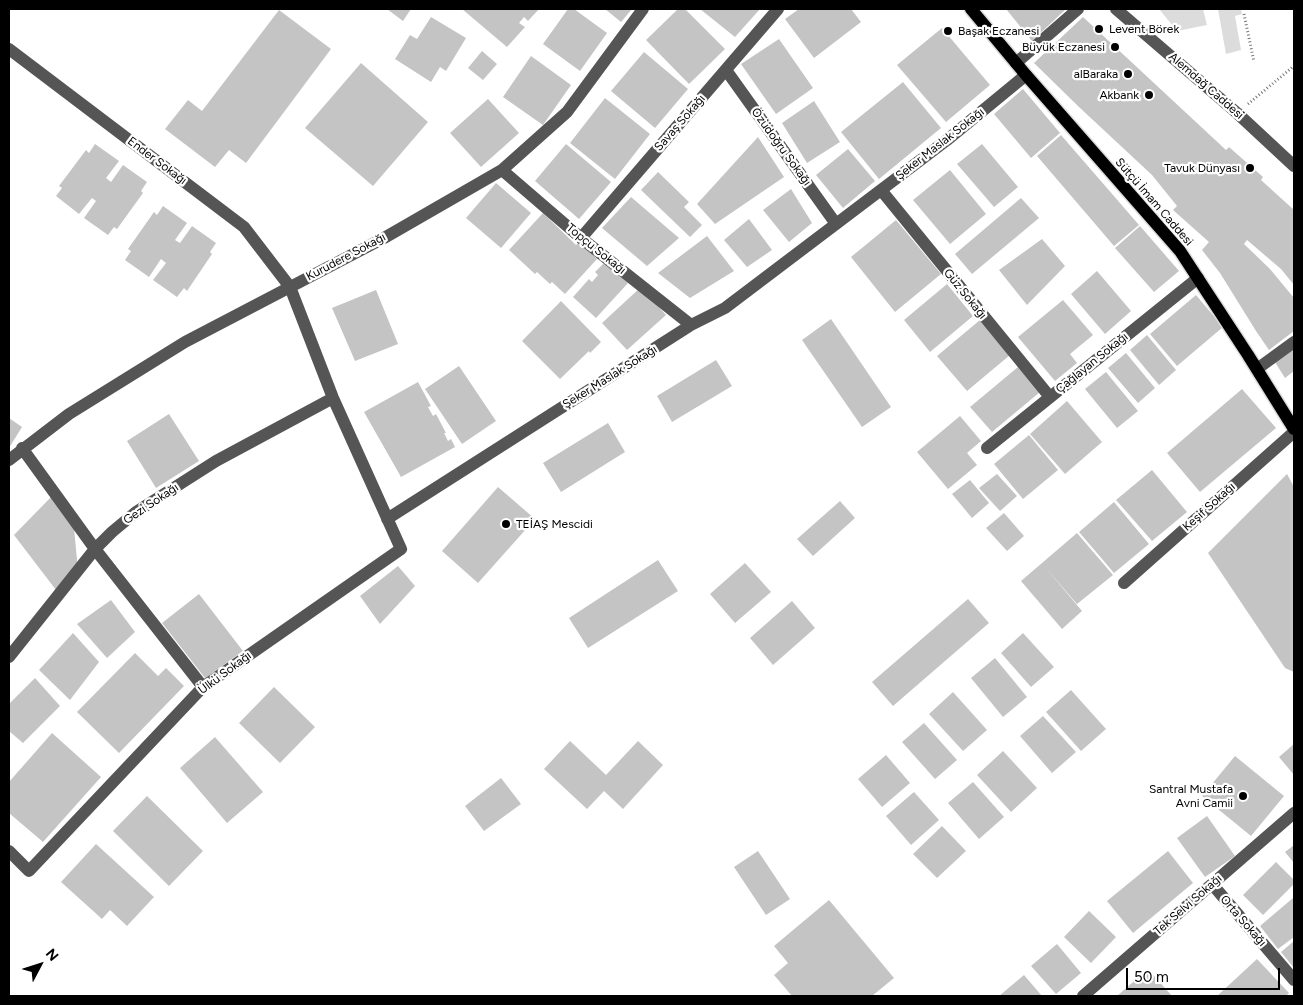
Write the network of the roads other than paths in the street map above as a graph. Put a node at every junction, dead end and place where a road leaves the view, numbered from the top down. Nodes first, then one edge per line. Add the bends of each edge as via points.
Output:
1 (644, 9) edge
2 (778, 9) edge
3 (971, 9) edge
4 (1078, 9) edge
5 (1116, 9) edge
6 (9, 48) edge
7 (1016, 63) junction
8 (726, 70) junction
9 (1026, 75) junction
10 (1294, 166) edge
11 (502, 170) junction
12 (881, 190) junction
13 (836, 224) junction
14 (581, 238) junction
15 (1198, 278) junction
16 (290, 287) junction
17 (692, 325) junction
18 (1294, 342) edge
19 (1257, 369) junction
20 (1050, 397) junction
21 (333, 398) junction
22 (1294, 430) edge
23 (22, 448) junction
24 (987, 448) dead end
25 (9, 460) edge
26 (387, 519) junction
27 (95, 549) junction
28 (1124, 583) dead end
29 (9, 657) edge
30 (203, 687) junction
31 (1294, 813) edge
32 (9, 851) edge
33 (1212, 884) junction
34 (1294, 980) edge
35 (1083, 996) edge

1 - 11 street, Kurudere Sokağı via 567,112
2 - 8 street, Savaş Sokağı
3 - 7 main road, Sütçü İmam Caddesi
4 - 7 street
5 - 10 street, Alemdağ Caddesi
6 - 16 street, Ender Sokağı via 244,227
7 - 9 main road, Sütçü İmam Caddesi
8 - 13 street, Özüdoğru Sokağı
8 - 14 street, Savaş Sokağı
9 - 12 street, Şeker Maslak Sokağı
9 - 15 main road, Sütçü İmam Caddesi via 1180,251
11 - 14 street, Topçu Sokağı
11 - 16 street, Kurudere Sokağı via 384,238
12 - 13 street, Şeker Maslak Sokağı
12 - 20 street, Güz Sokağı
13 - 17 street, Şeker Maslak Sokağı via 725,308
14 - 17 street, Topçu Sokağı
15 - 19 main road, Sütçü İmam Caddesi
15 - 20 street, Çağlayan Sokağı
16 - 21 street
16 - 23 street, Kurudere Sokağı via 185,342 69,414
17 - 26 street, Şeker Maslak Sokağı
18 - 19 street
19 - 22 main road, Sütçü İmam Caddesi
20 - 24 street, Çağlayan Sokağı
21 - 26 street
21 - 27 street, Gezi Sokağı via 216,461 136,512
22 - 28 street, Keşif Sokağı
23 - 25 street, Kurudere Sokağı
23 - 27 street
26 - 30 street, Ülkü Sokağı via 401,548
27 - 29 street, Gezi Sokağı
27 - 30 street
30 - 32 street, Ülkü Sokağı via 29,871
31 - 33 street, Tek Selvi Sokağı
33 - 34 street, Orta Sokağı
33 - 35 street, Tek Selvi Sokağı

